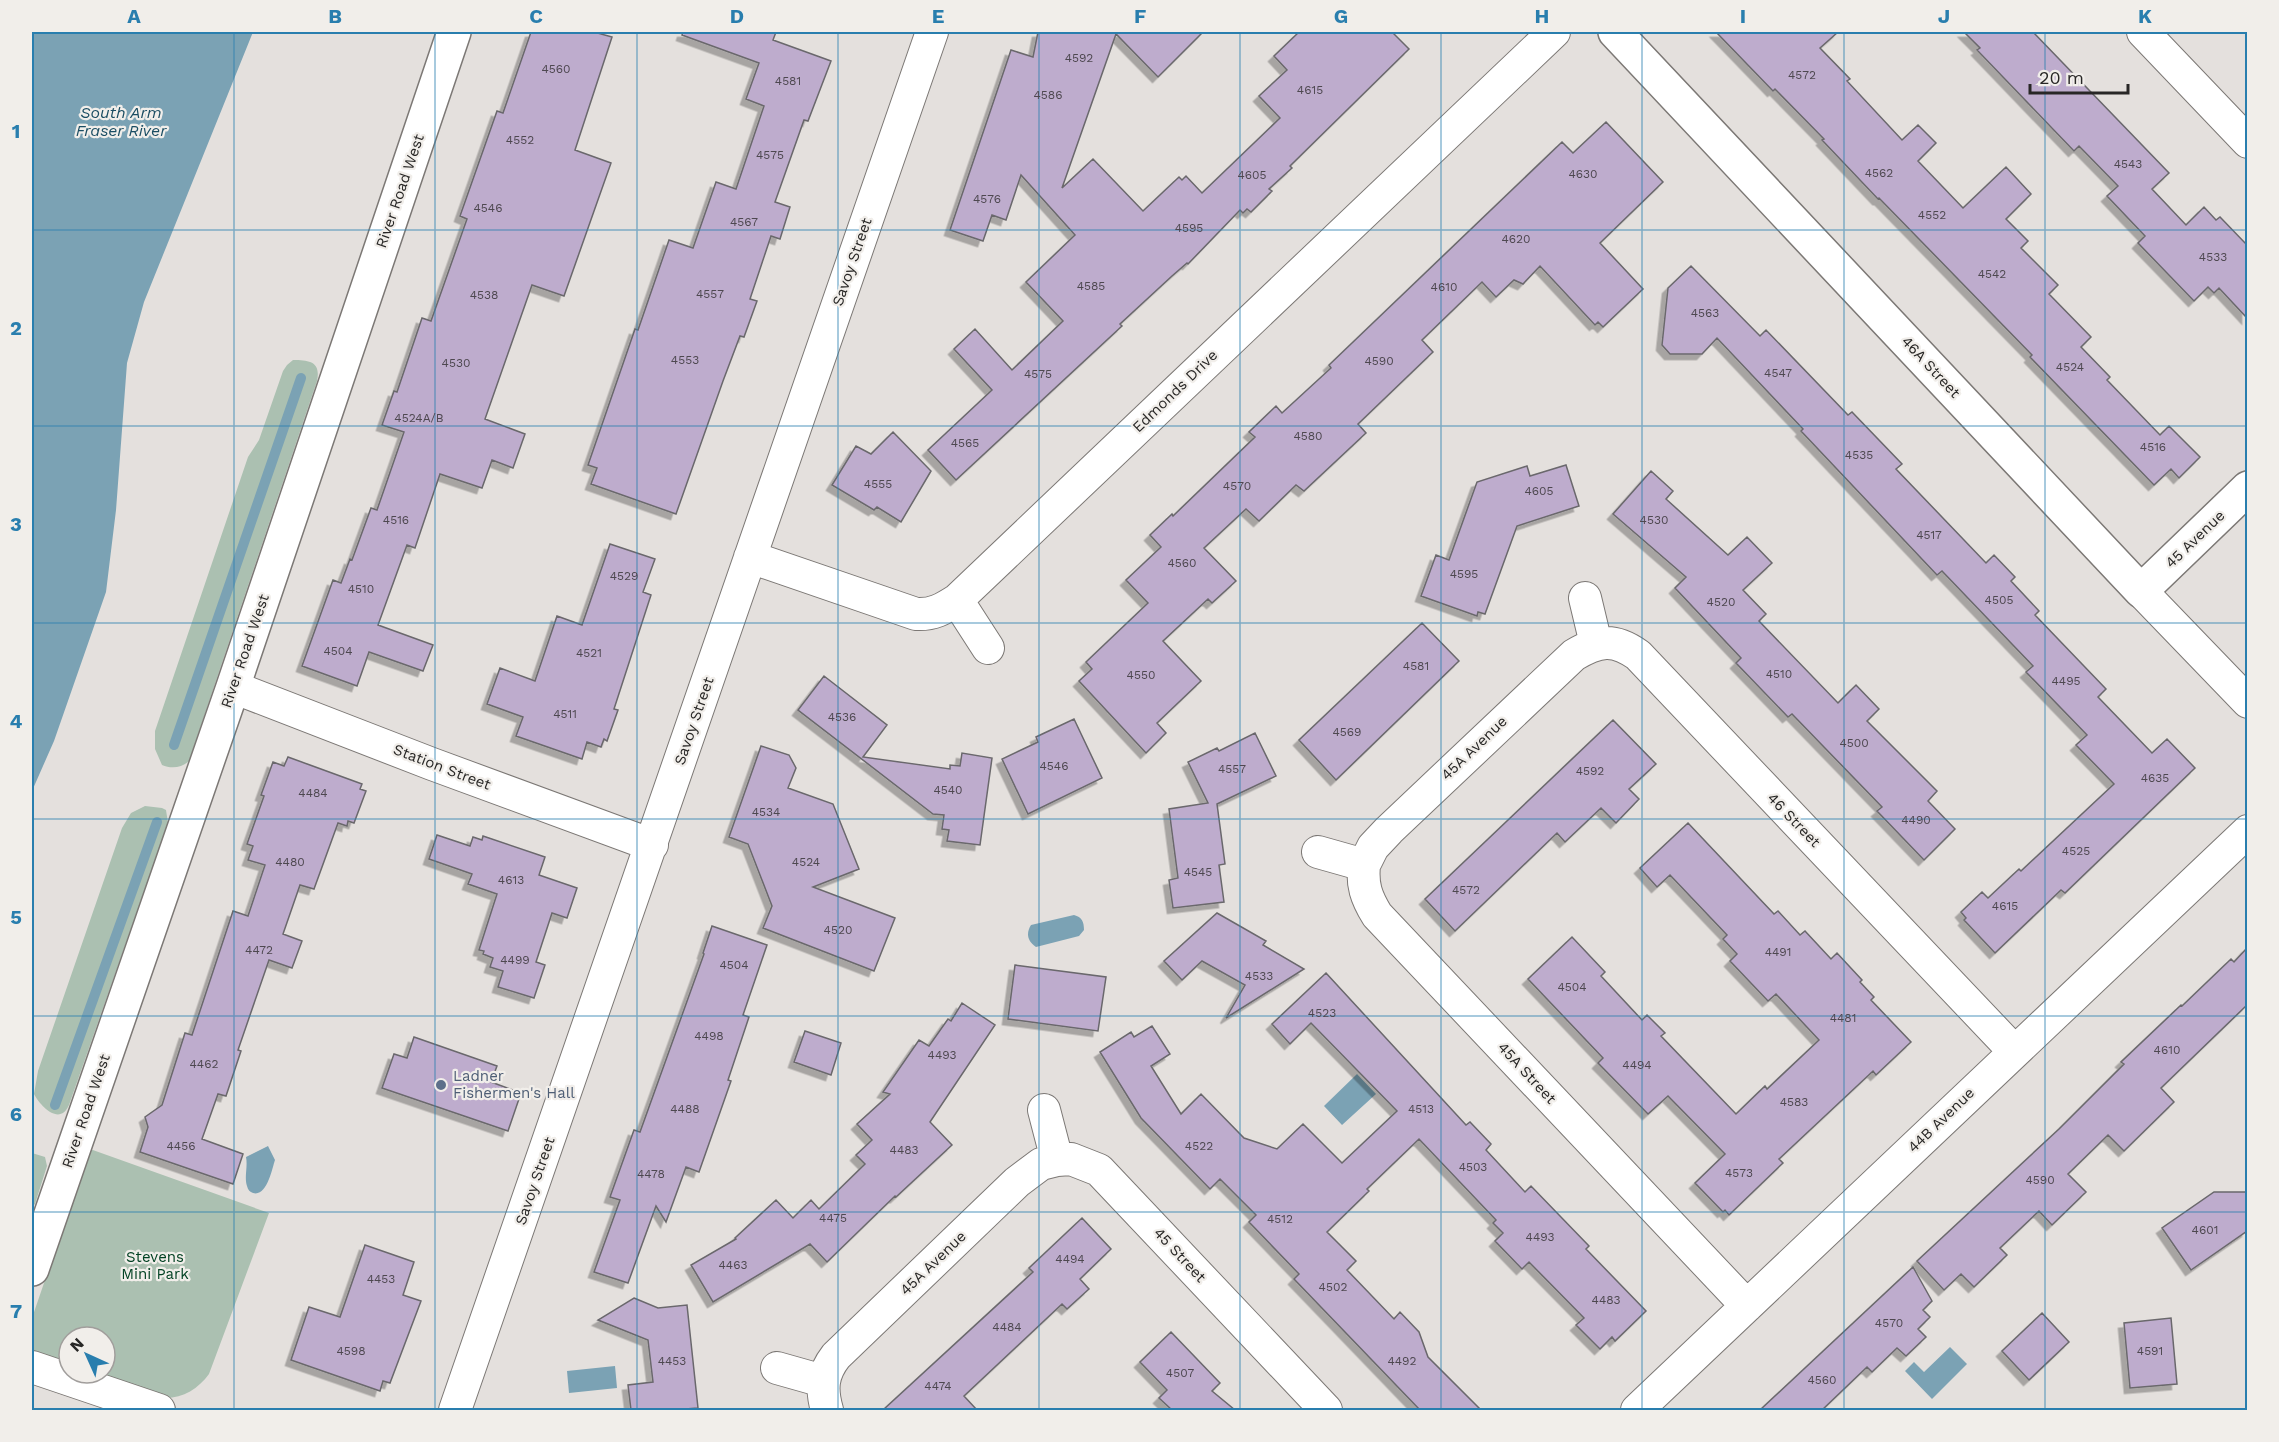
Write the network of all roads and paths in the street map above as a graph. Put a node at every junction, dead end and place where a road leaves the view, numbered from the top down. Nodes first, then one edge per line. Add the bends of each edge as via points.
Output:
1 (454, 32) edge
2 (932, 32) edge
3 (1554, 32) edge
4 (1615, 32) edge
5 (2143, 32) edge
6 (2247, 142) edge
7 (2247, 488) edge
8 (750, 557) junction
9 (2141, 591) junction
10 (1585, 598) dead end
11 (957, 600) junction
12 (1596, 644) junction
13 (988, 648) dead end
14 (233, 687) junction
15 (2247, 702) edge
16 (2247, 831) edge
17 (652, 845) junction
18 (1318, 852) dead end
19 (1364, 865) junction
20 (2014, 1051) junction
21 (1044, 1110) dead end
22 (1057, 1160) junction
23 (32, 1269) edge
24 (1747, 1306) junction
25 (32, 1367) edge
26 (777, 1368) dead end
27 (825, 1396) edge
28 (159, 1410) edge
29 (455, 1410) edge
30 (1326, 1410) edge
31 (1636, 1410) edge

1 - 14 main road, River Road West
2 - 8 street, Savoy Street
3 - 11 street, Edmonds Drive
4 - 9 main road, 46A Street
5 - 6 street
7 - 9 main road, 45 Avenue
8 - 11 street, Edmonds Drive via 916,614 929,615
8 - 17 street, Savoy Street
9 - 15 street, 46A Street
10 - 12 street
11 - 13 street
12 - 19 street, 45A Avenue via 1574,655 1548,678 1389,830 1373,847
12 - 20 street, 46 Street via 1616,643 1638,655
14 - 17 street, Station Street
14 - 23 main road, River Road West
16 - 20 street, 44B Avenue
17 - 29 street, Savoy Street
18 - 19 street
19 - 24 street, 45A Street via 1362,883 1377,915
20 - 24 street, 44B Avenue
21 - 22 street
22 - 27 street, 45A Avenue via 1041,1164 1017,1182 836,1356 827,1367
22 - 30 street, 45 Street via 1071,1159 1099,1170
24 - 31 street, 44B Avenue
25 - 28 street
26 - 27 street

